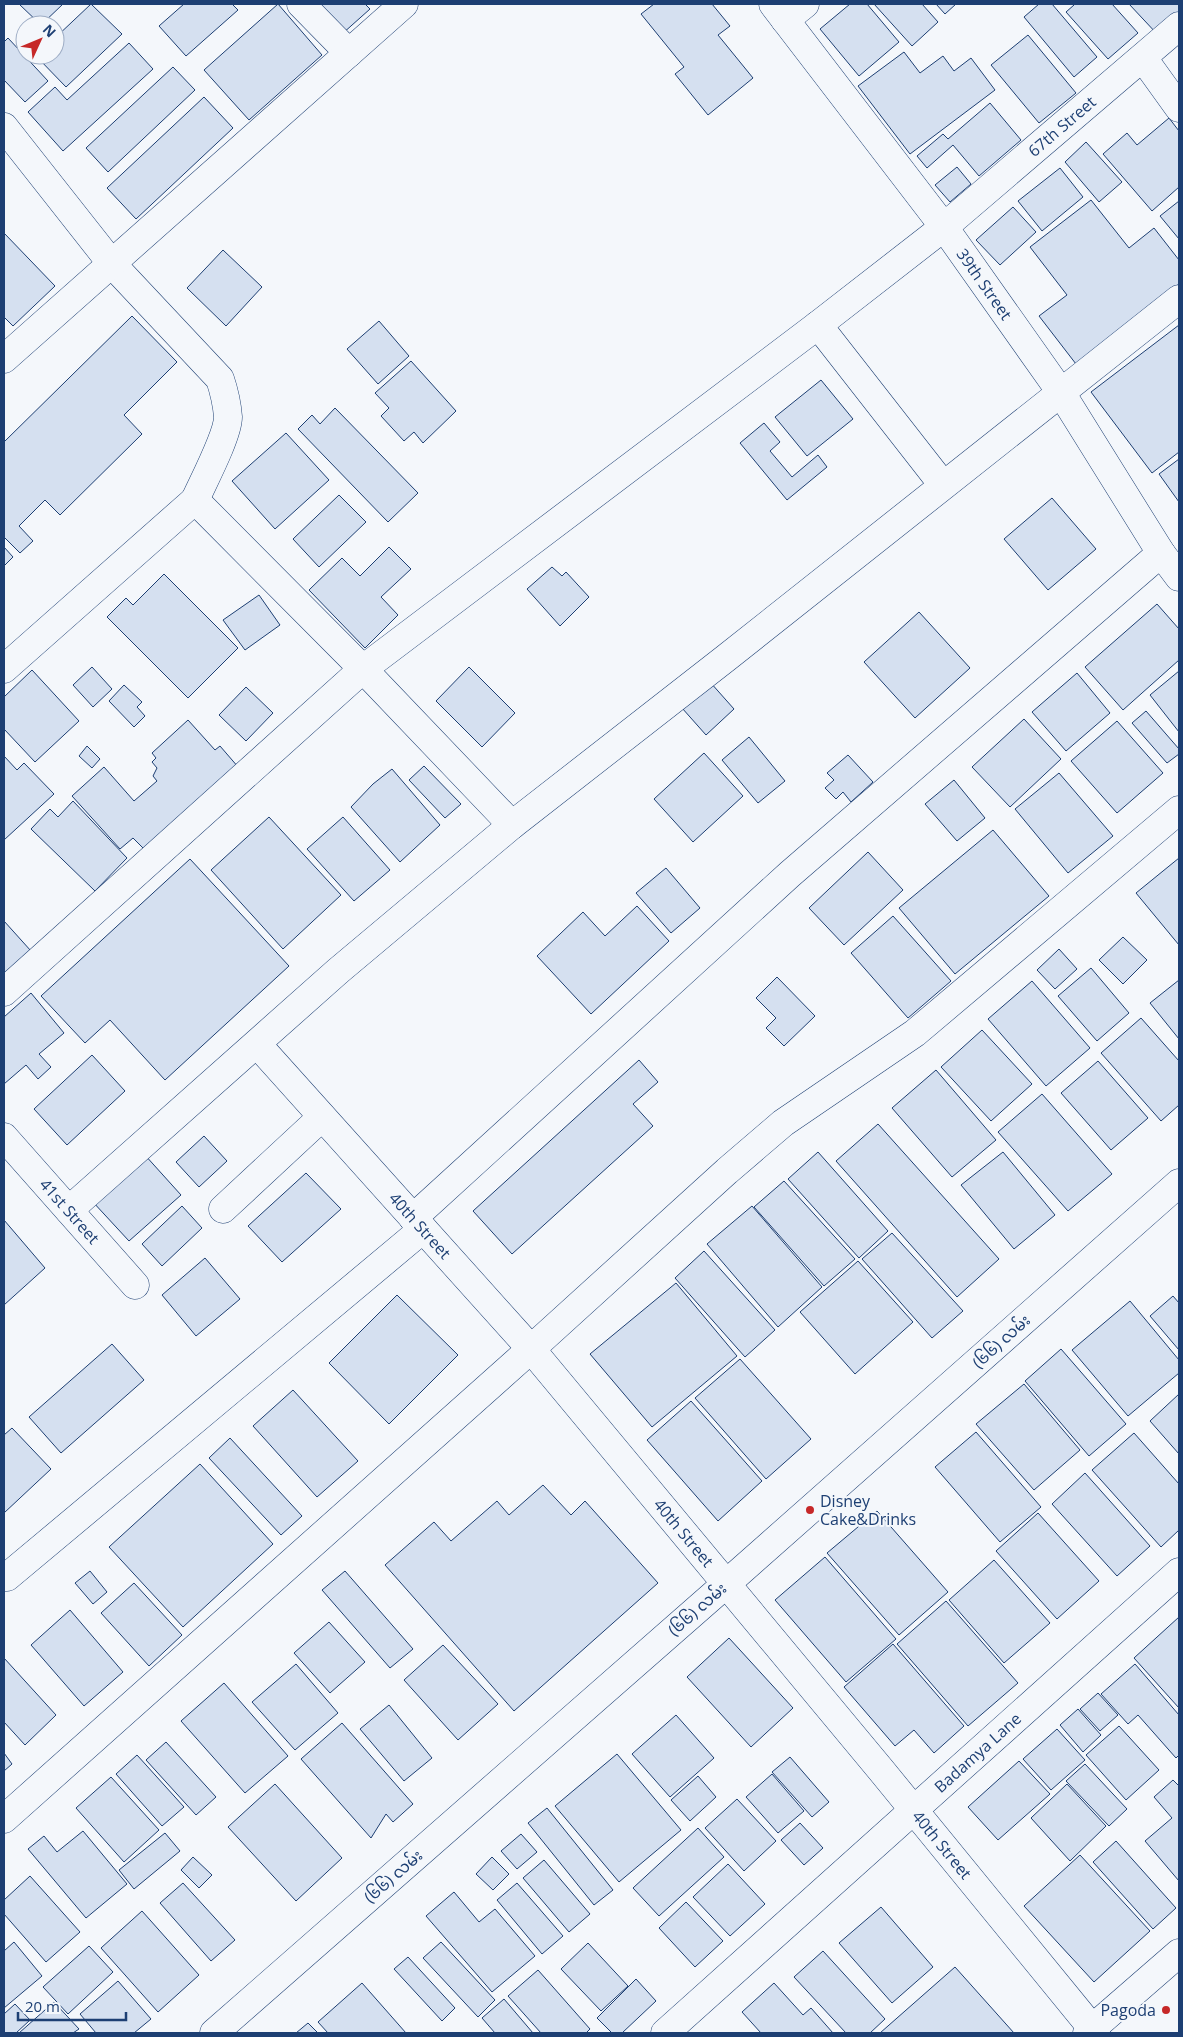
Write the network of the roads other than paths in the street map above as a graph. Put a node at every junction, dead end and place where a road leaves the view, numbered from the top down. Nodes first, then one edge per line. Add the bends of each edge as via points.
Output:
1 (301, 4) edge
2 (404, 4) edge
3 (788, 9) edge
4 (1179, 26) edge
5 (349, 53) junction
6 (1143, 58) junction
7 (1179, 108) edge
8 (4, 126) edge
9 (944, 227) junction
10 (112, 264) junction
11 (1179, 299) edge
12 (818, 325) junction
13 (4, 359) edge
14 (1060, 391) junction
15 (943, 485) junction
16 (195, 500) junction
17 (1161, 554) junction
18 (1179, 577) edge
19 (4, 669) edge
20 (363, 669) junction
21 (1179, 810) edge
22 (512, 825) junction
23 (4, 992) edge
24 (257, 1044) junction
25 (322, 1117) junction
26 (4, 1137) edge
27 (1179, 1183) edge
28 (69, 1210) junction
29 (224, 1210) dead end
30 (418, 1223) junction
31 (135, 1285) dead end
32 (531, 1350) junction
33 (1179, 1572) edge
34 (4, 1577) edge
35 (726, 1584) junction
36 (914, 1810) junction
37 (4, 1819) edge
38 (1179, 1953) edge
39 (1091, 2032) edge
40 (214, 2033) edge
41 (664, 2033) edge

1 - 5 street
2 - 5 street
3 - 9 street, 39th Street
4 - 6 street, 67th Street
5 - 10 street
6 - 7 street
6 - 9 street, 67th Street
8 - 10 street
9 - 12 street, 67th Street
9 - 14 street, 39th Street
10 - 13 street
10 - 16 street via 220,379 228,419
11 - 14 street
12 - 15 street
12 - 20 street, 67th Street
14 - 15 street
14 - 17 street, 39th Street
15 - 22 street
16 - 19 street
16 - 20 street
17 - 18 street, 39th Street
17 - 30 street via 790,874
20 - 22 street
20 - 23 street, 67th Street
21 - 32 street via 916,1033 783,1123
22 - 24 street via 338,971
24 - 25 street, 40th Street
24 - 28 street
25 - 29 street
25 - 30 street, 40th Street
26 - 28 street, 41st Street
27 - 35 street, (၆၆) လမ်း
28 - 31 street, 41st Street
30 - 32 street, 40th Street
30 - 34 street via 7,1578
32 - 35 street, 40th Street
32 - 37 street
33 - 36 street, Badamya Lane
35 - 36 street, 40th Street
35 - 40 street, (၆၆) လမ်း
36 - 39 street, 40th Street
36 - 41 street, Badamya Lane
38 - 39 street

